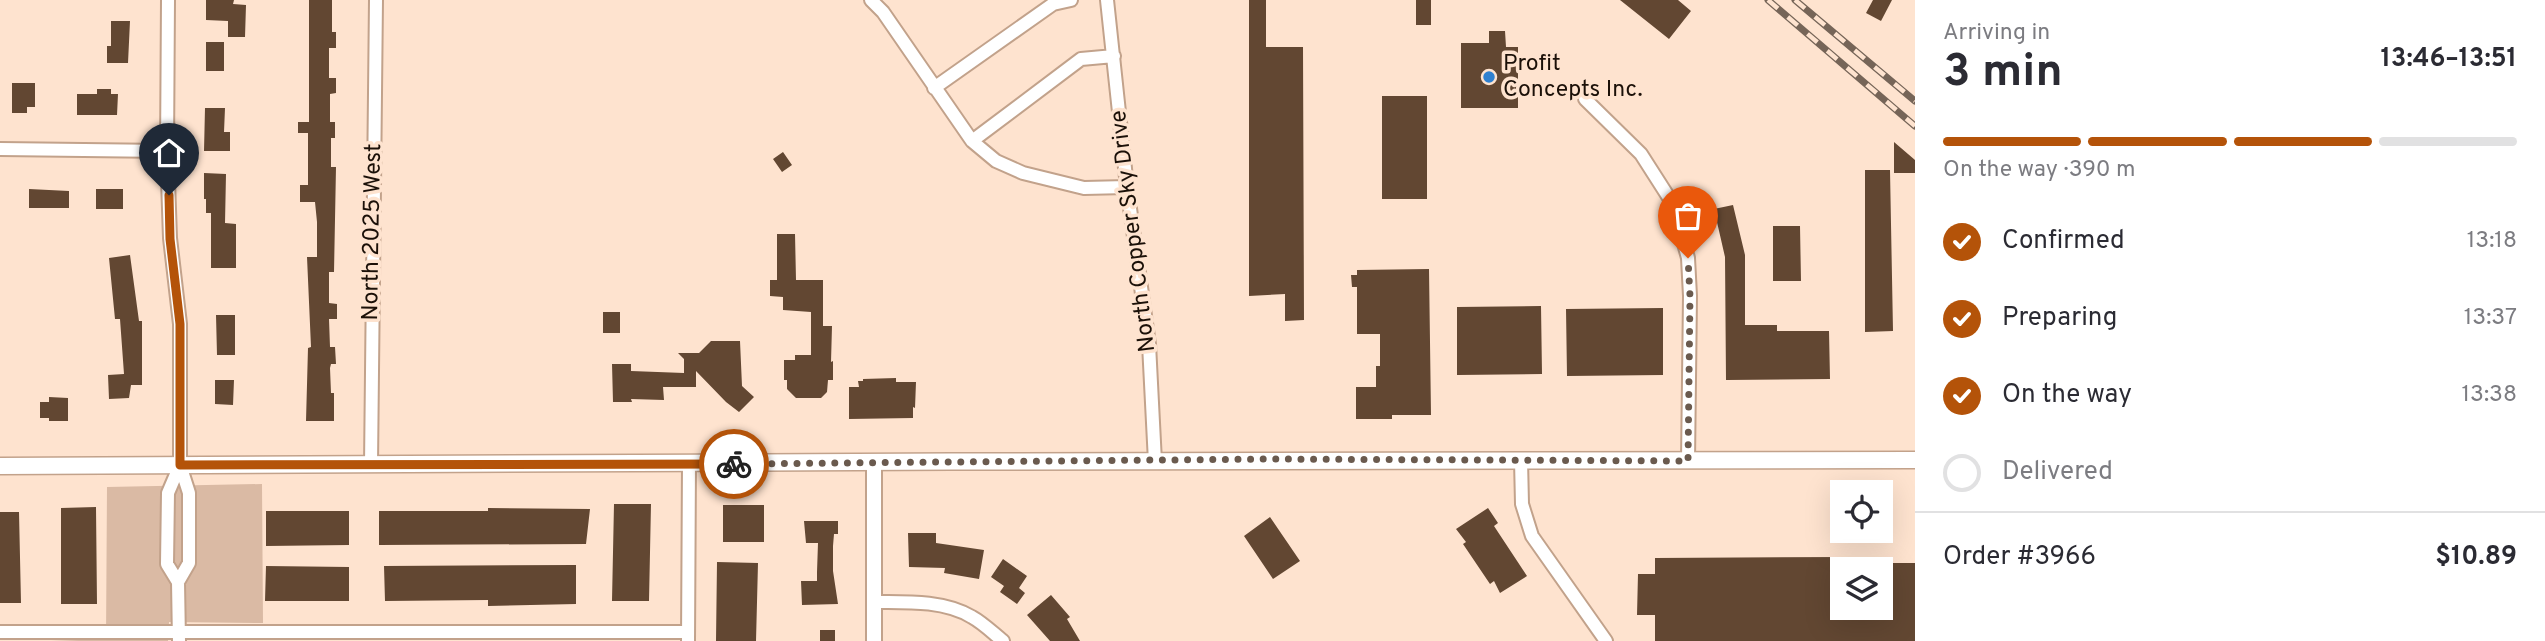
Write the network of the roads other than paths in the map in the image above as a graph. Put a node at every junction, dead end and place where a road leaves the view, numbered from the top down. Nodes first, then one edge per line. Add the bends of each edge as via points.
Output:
1 (168, 0) edge
2 (376, 0) edge
3 (871, 0) edge
4 (1070, 0) edge
5 (1107, 0) edge
6 (1114, 56) junction
7 (934, 88) junction
8 (1586, 99) dead end
9 (972, 141) junction
10 (0, 149) edge
11 (167, 151) junction
12 (1127, 187) junction
13 (1521, 460) junction
14 (1915, 460) edge
15 (1155, 461) junction
16 (1688, 461) junction
17 (874, 463) junction
18 (690, 464) junction
19 (180, 465) junction
20 (371, 465) junction
21 (0, 466) edge
22 (178, 582) junction
23 (874, 602) junction
24 (0, 632) edge
25 (179, 636) edge
26 (688, 637) edge
27 (874, 641) edge
28 (1003, 641) edge
29 (1606, 641) edge

1 - 11 street
2 - 20 street, North 2025 West
3 - 7 street
4 - 7 street via 1053,4
5 - 6 street, North Copper Sky Drive
6 - 9 street via 1081,59
6 - 12 street, North Copper Sky Drive
7 - 9 street
8 - 16 street via 1641,155 1673,204 1688,258
9 - 12 street via 996,161 1023,173 1084,188
10 - 11 street
11 - 19 street via 170,239 180,324
12 - 15 street, North Copper Sky Drive via 1149,344
13 - 15 main road
13 - 16 main road
13 - 29 street via 1521,503 1532,536
14 - 16 main road
15 - 17 main road
17 - 18 main road
17 - 23 street
18 - 20 main road
18 - 26 street
19 - 20 main road
19 - 21 main road
19 - 22 street via 189,493 188,563
19 - 22 street via 167,505 167,564
22 - 25 street
23 - 27 street
23 - 28 street via 923,603 953,610 971,616
24 - 25 street
25 - 26 street

